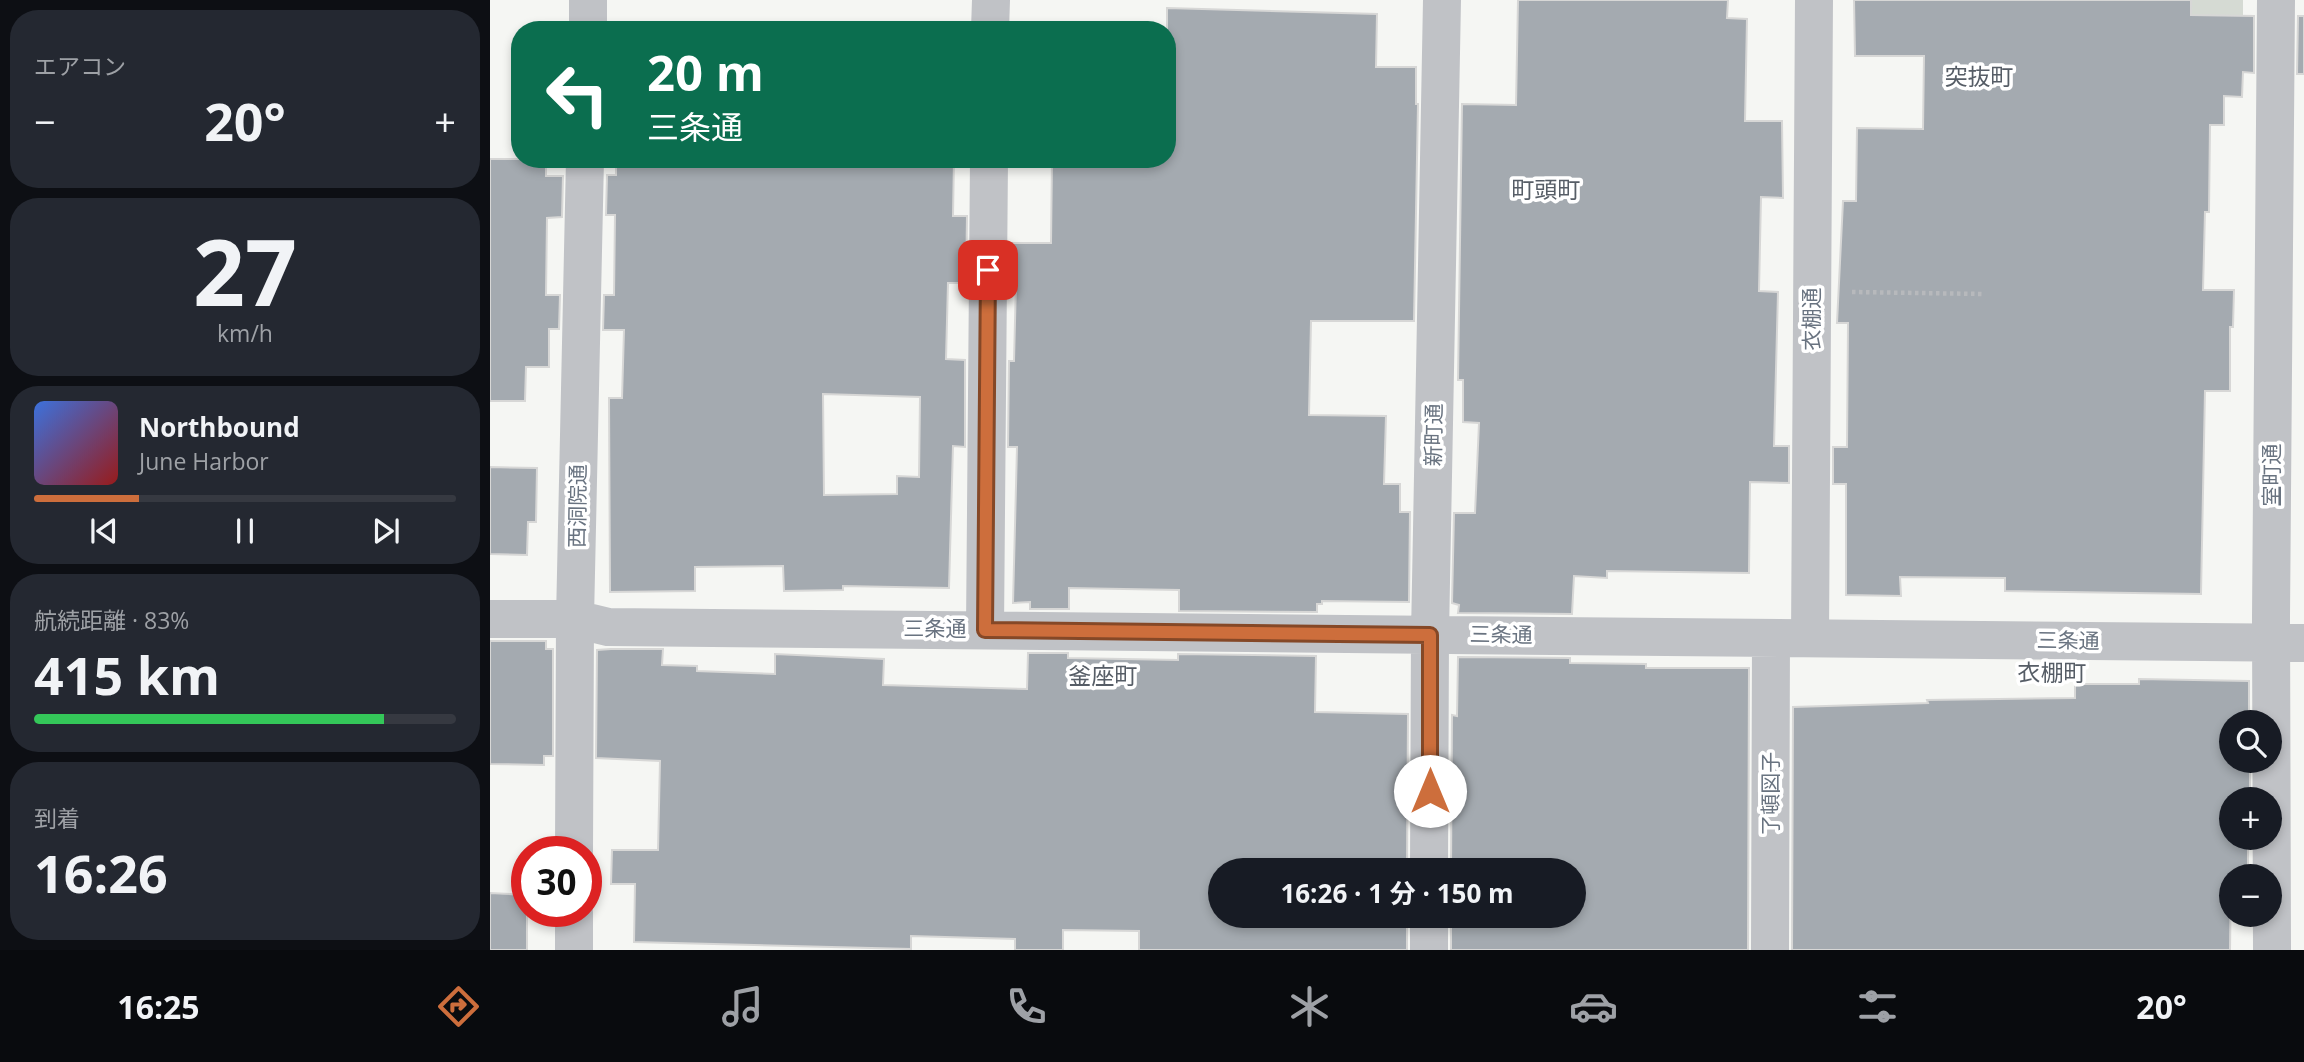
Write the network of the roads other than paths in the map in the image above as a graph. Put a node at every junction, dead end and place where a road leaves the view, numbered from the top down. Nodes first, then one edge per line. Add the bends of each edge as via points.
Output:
1 (589, 0) edge
2 (991, 0) edge
3 (1442, 0) edge
4 (1814, 0) edge
5 (2276, 0) edge
6 (588, 21) edge
7 (990, 21) edge
8 (585, 168) edge
9 (989, 168) edge
10 (490, 619) edge
11 (575, 619) junction
12 (985, 630) junction
13 (1430, 635) junction
14 (1771, 638) junction
15 (1810, 638) junction
16 (2288, 643) edge
17 (574, 836) edge
18 (1430, 858) edge
19 (574, 927) edge
20 (1429, 928) edge
21 (574, 950) edge
22 (1429, 950) edge
23 (1770, 950) edge
24 (2272, 950) edge

1 - 6 street
2 - 7 street
3 - 13 street, 新町通
4 - 15 street, 衣棚通
5 - 16 street, 室町通
8 - 11 street, 西洞院通
9 - 12 street
10 - 11 street, 三条通
11 - 12 street, 三条通 via 608,628
11 - 17 street, 西洞院通
12 - 13 street, 三条通
13 - 14 street, 三条通
13 - 18 street, 新町通
14 - 15 street, 三条通
14 - 23 street, 了頓図子
15 - 16 street, 三条通
16 - 24 street, 室町通
19 - 21 street
20 - 22 street

